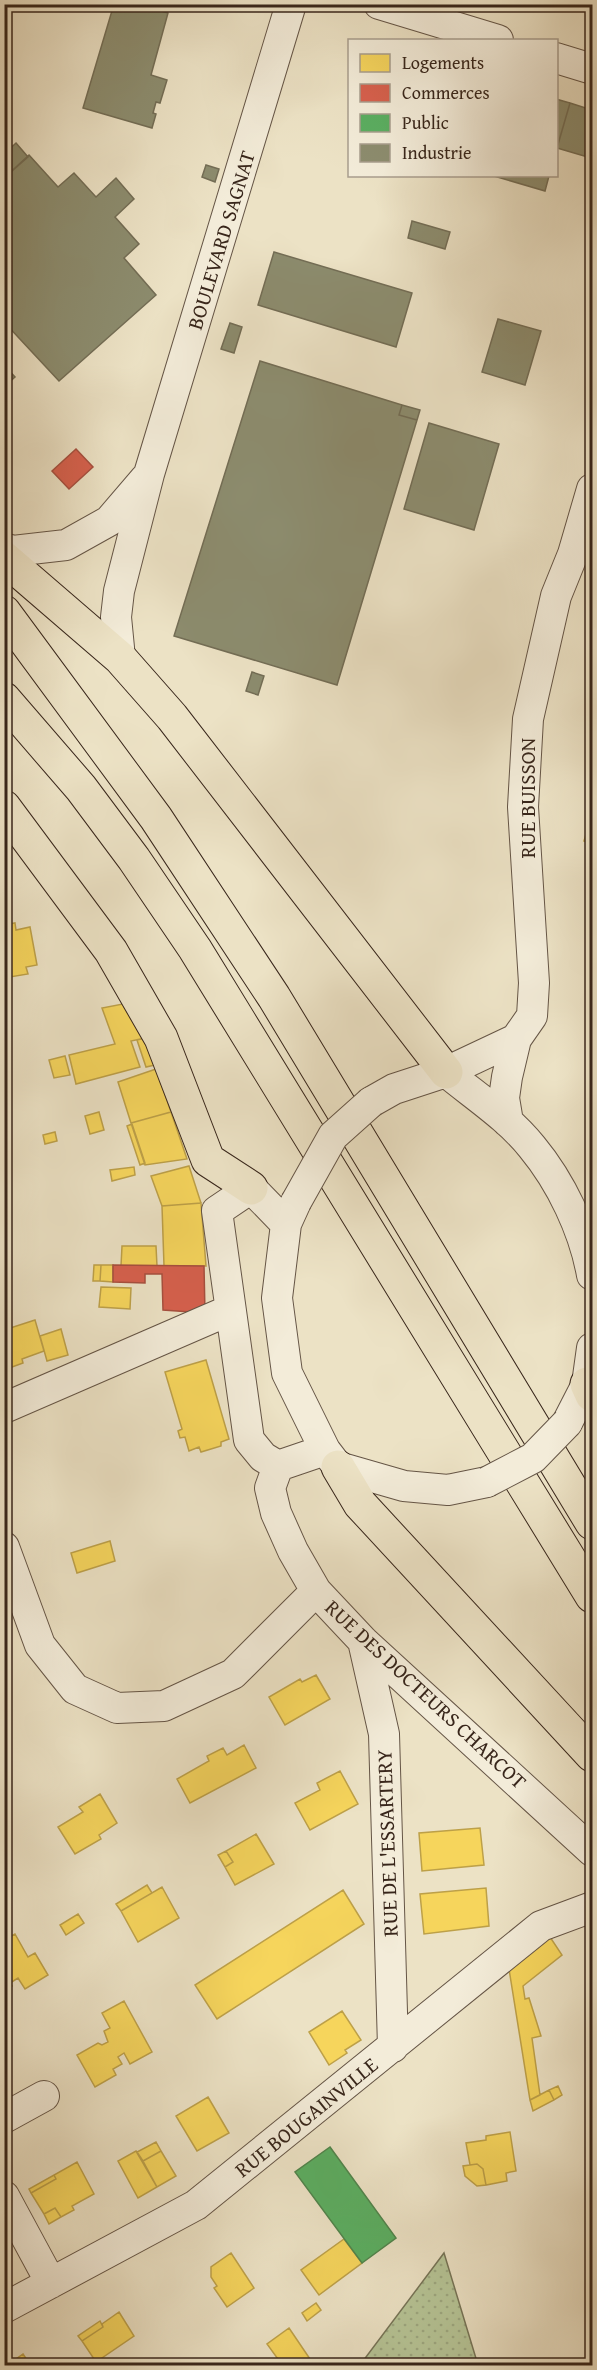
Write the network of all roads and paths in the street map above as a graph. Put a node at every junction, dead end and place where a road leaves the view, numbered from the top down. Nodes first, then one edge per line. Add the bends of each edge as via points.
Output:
1 (291, 4) edge
2 (379, 4) edge
3 (495, 39) edge
4 (558, 59) edge
5 (592, 69) edge
6 (149, 474) junction
7 (592, 489) edge
8 (4, 548) edge
9 (583, 556) edge
10 (4, 558) edge
11 (4, 612) edge
12 (120, 658) junction
13 (4, 699) edge
14 (4, 807) edge
15 (516, 1039) junction
16 (446, 1072) junction
17 (508, 1122) junction
18 (251, 1188) junction
19 (291, 1213) junction
20 (592, 1267) edge
21 (230, 1310) junction
22 (591, 1367) edge
23 (4, 1408) edge
24 (331, 1459) junction
25 (274, 1477) junction
26 (592, 1523) edge
27 (4, 1547) edge
28 (316, 1591) junction
29 (592, 1596) edge
30 (363, 1641) junction
31 (592, 1755) edge
32 (592, 1851) edge
33 (592, 1907) edge
34 (393, 2047) junction
35 (44, 2096) dead end
36 (4, 2118) edge
37 (4, 2196) edge
38 (51, 2283) junction
39 (4, 2308) edge

1 - 6 street, BOULEVARD SAGNAT
2 - 3 street
4 - 5 street
6 - 8 street via 109,520 66,545 13,551
6 - 12 street, BOULEVARD SAGNAT via 119,591 116,617
7 - 9 street, RUE BUISSON
9 - 15 street, RUE BUISSON via 556,596 528,719 523,807 534,983 532,1016
10 - 12 main road
11 - 26 main road via 156,818 274,997
12 - 16 main road via 172,717
13 - 29 main road via 88,797 195,949
14 - 18 main road via 111,951 139,999 161,1038 208,1160
15 - 16 street
15 - 17 street, RUE BUISSON via 504,1098
16 - 17 street
16 - 19 street, bridge via 394,1089 371,1102 333,1136
17 - 20 street via 533,1147 554,1179 575,1218
18 - 19 street
18 - 21 street via 217,1211
19 - 24 street via 277,1298 287,1373
21 - 23 street
21 - 25 street via 249,1440
22 - 24 street, bridge via 567,1423 533,1458 487,1482 448,1490 404,1486
24 - 25 street
24 - 31 main road via 360,1504
25 - 28 street, RUE DES DOCTEURS CHARCOT via 276,1513
27 - 28 street via 40,1645 75,1689 117,1708 164,1706 232,1674
28 - 30 street, RUE DES DOCTEURS CHARCOT
30 - 32 street, RUE DES DOCTEURS CHARCOT
30 - 34 street, RUE DE L'ESSARTERY via 384,1734
33 - 34 street, RUE BOUGAINVILLE via 541,1926
34 - 38 street, RUE BOUGAINVILLE via 196,2205
35 - 36 street
37 - 38 street
38 - 39 street, RUE BOUGAINVILLE

